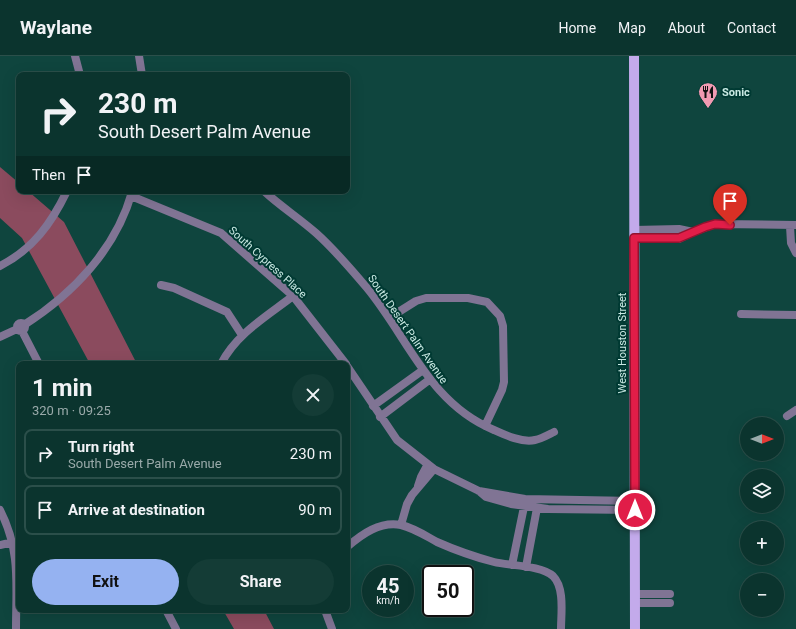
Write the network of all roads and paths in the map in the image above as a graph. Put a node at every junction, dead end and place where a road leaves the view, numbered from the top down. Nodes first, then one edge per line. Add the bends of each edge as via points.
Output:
1 (75, 56) edge
2 (139, 56) edge
3 (634, 56) edge
4 (79, 72) edge
5 (142, 72) edge
6 (66, 194) edge
7 (132, 194) edge
8 (134, 194) edge
9 (268, 194) edge
10 (793, 226) edge
11 (673, 229) junction
12 (693, 232) junction
13 (634, 234) junction
14 (673, 238) junction
15 (796, 253) edge
16 (0, 266) edge
17 (161, 285) dead end
18 (293, 296) junction
19 (741, 314) dead end
20 (796, 315) edge
21 (389, 318) junction
22 (21, 328) junction
23 (242, 335) junction
24 (0, 337) edge
25 (38, 361) edge
26 (223, 361) edge
27 (343, 361) edge
28 (423, 370) junction
29 (350, 371) edge
30 (429, 380) junction
31 (373, 406) junction
32 (796, 410) edge
33 (787, 416) dead end
34 (380, 417) junction
35 (485, 426) junction
36 (554, 432) dead end
37 (431, 466) junction
38 (525, 503) junction
39 (635, 505) junction
40 (537, 508) junction
41 (0, 510) edge
42 (401, 525) junction
43 (521, 525) junction
44 (534, 527) junction
45 (13, 542) junction
46 (350, 544) edge
47 (0, 545) edge
48 (16, 559) edge
49 (512, 565) junction
50 (526, 567) junction
51 (670, 594) dead end
52 (635, 599) junction
53 (670, 604) dead end
54 (17, 613) edge
55 (168, 613) edge
56 (326, 613) edge
57 (16, 629) edge
58 (176, 629) edge
59 (332, 629) edge
60 (561, 629) edge
61 (635, 629) edge

1 - 4 street
2 - 5 street
3 - 13 main road, West Houston Street
6 - 16 street via 57,213 38,237 21,254
7 - 22 street via 117,227 94,264 63,297
8 - 18 street, South Cypress Place via 221,233
9 - 21 street, South Desert Palm Avenue via 315,232 367,288
10 - 12 street via 715,224
10 - 15 street via 790,243
11 - 12 street
11 - 13 street
11 - 14 street
12 - 14 street
13 - 14 street
13 - 39 main road, West Houston Street
17 - 23 street via 174,288 227,312
18 - 23 street
18 - 27 street, South Cypress Place
19 - 20 street
21 - 28 street, South Desert Palm Avenue
21 - 35 street via 416,301 426,298 474,299 487,302 493,307 500,316 503,326 504,382
22 - 24 street
22 - 25 street
23 - 26 street
28 - 30 street, South Desert Palm Avenue
28 - 31 street
29 - 31 street, South Cypress Place
30 - 34 street
30 - 35 street, South Desert Palm Avenue via 457,408
31 - 34 street, South Cypress Place
32 - 33 street
34 - 37 street, South Cypress Place via 397,440
35 - 36 street, South Desert Palm Avenue via 511,437 529,440
37 - 38 street, South Cypress Place via 479,491
37 - 42 street via 426,480 418,486 407,504
38 - 39 street, South Cypress Place
38 - 40 street, South Cypress Place
38 - 43 street
39 - 40 street, South Cypress Place
39 - 52 main road, West Houston Street
40 - 44 street
41 - 45 street
42 - 46 street via 385,525 366,531
42 - 49 street via 458,550
43 - 44 street
43 - 49 street
44 - 50 street
45 - 47 street
45 - 48 street
49 - 50 street
50 - 60 street via 541,570 553,577 559,590
51 - 52 street
52 - 53 street
52 - 61 main road, West Houston Street
54 - 57 street
55 - 58 street
56 - 59 street

